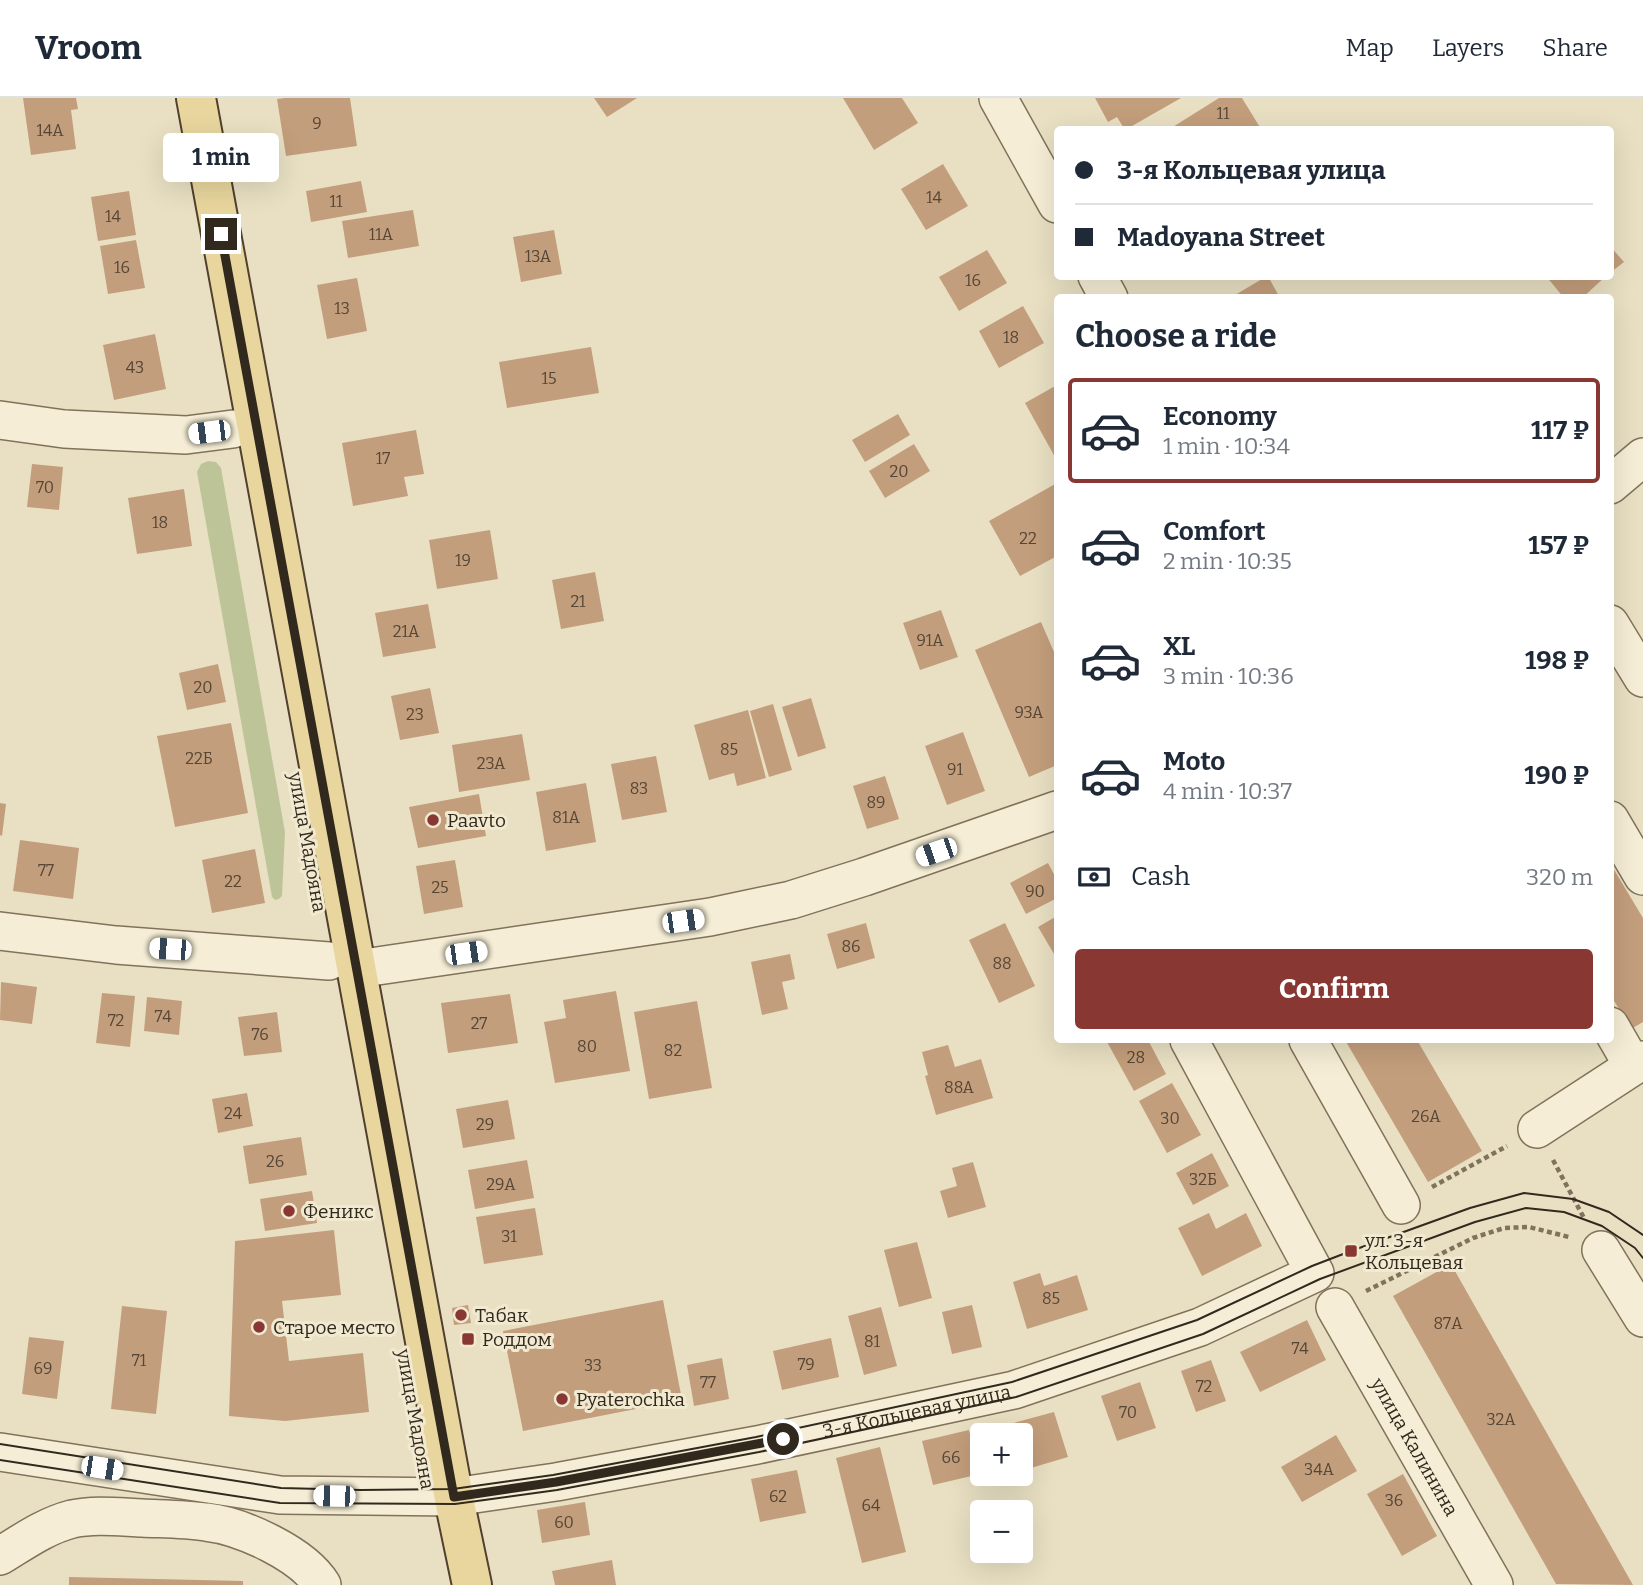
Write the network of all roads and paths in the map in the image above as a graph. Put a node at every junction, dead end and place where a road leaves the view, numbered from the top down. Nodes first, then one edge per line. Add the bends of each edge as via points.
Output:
1 (171, 98) edge
2 (196, 98) edge
3 (998, 98) edge
4 (1054, 199) edge
5 (0, 420) edge
6 (233, 429) junction
7 (1643, 457) edge
8 (1614, 482) edge
9 (1614, 631) edge
10 (1643, 678) edge
11 (1054, 811) edge
12 (1614, 827) edge
13 (1643, 876) edge
14 (0, 931) edge
15 (343, 965) junction
16 (1614, 1031) edge
17 (1191, 1043) edge
18 (1310, 1043) edge
19 (1638, 1063) edge
20 (1537, 1129) junction
21 (1401, 1205) joint
22 (1601, 1250) junction
23 (1335, 1307) joint
24 (1643, 1318) edge
25 (0, 1452) edge
26 (442, 1497) junction
27 (0, 1556) edge
28 (322, 1585) edge
29 (444, 1585) edge
30 (472, 1585) edge
31 (1494, 1585) edge

1 - 6 main road, улица Мадояна
2 - 15 main road
3 - 4 street
5 - 6 street via 64,429 186,435
6 - 15 main road, улица Мадояна
7 - 8 street
9 - 10 street
11 - 15 street via 791,900 710,917
12 - 13 street
14 - 15 street
15 - 26 main road
16 - 19 street
17 - 26 street, 3-я Кольцевая улица via 1315,1273 1200,1327 1014,1390 744,1447 556,1482
18 - 21 street
19 - 20 street
20 - 21 path
20 - 22 path
22 - 23 path via 1562,1234 1529,1227 1504,1228 1473,1238
22 - 24 street
23 - 31 street, улица Калинина
25 - 26 street, 3-я Кольцевая улица via 280,1496
26 - 29 main road, улица Мадояна
26 - 30 main road
27 - 28 street via 38,1532 72,1519 102,1516 208,1522 245,1532 279,1549

